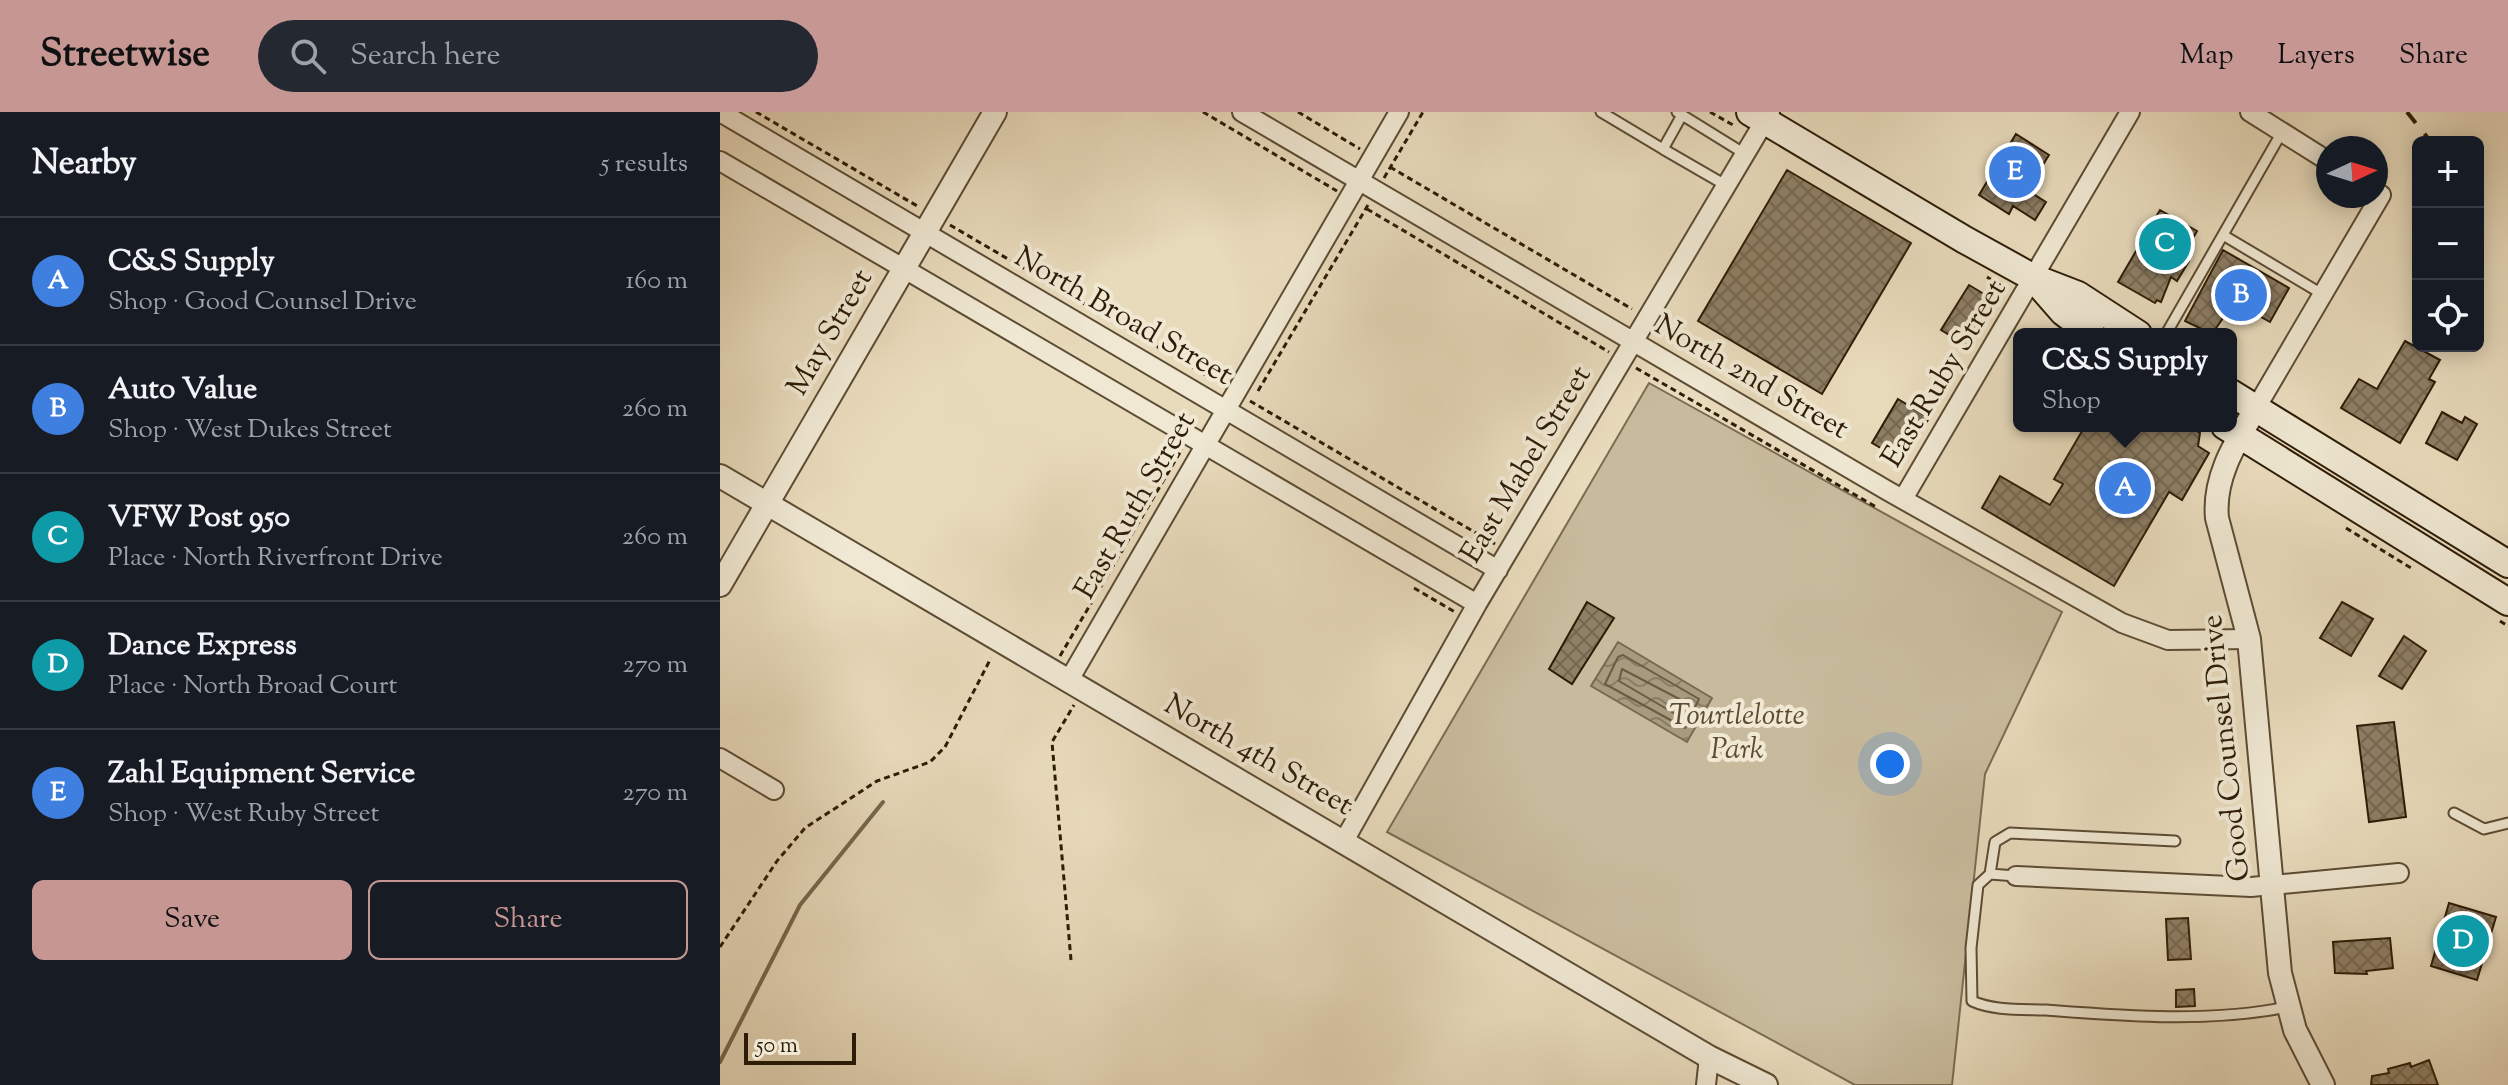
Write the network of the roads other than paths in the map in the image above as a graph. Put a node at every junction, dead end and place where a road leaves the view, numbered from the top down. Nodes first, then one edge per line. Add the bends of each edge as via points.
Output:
1 (720, 112) edge
2 (995, 112) edge
3 (1242, 112) edge
4 (1399, 112) edge
5 (1601, 112) edge
6 (2130, 112) edge
7 (2250, 112) edge
8 (1679, 114) edge
9 (1762, 115) edge
10 (2282, 132) junction
11 (1663, 149) junction
12 (2316, 153) edge
13 (1745, 154) junction
14 (720, 161) edge
15 (1357, 181) junction
16 (1727, 186) junction
17 (2370, 208) edge
18 (930, 224) junction
19 (2223, 235) junction
20 (903, 268) junction
21 (2034, 278) junction
22 (2322, 294) junction
23 (2084, 328) edge
24 (2129, 328) edge
25 (2169, 328) edge
26 (1632, 341) junction
27 (2237, 397) edge
28 (1224, 408) junction
29 (2256, 408) junction
30 (2237, 427) edge
31 (2233, 432) edge
32 (2235, 432) edge
33 (1204, 446) junction
34 (720, 476) edge
35 (1903, 499) junction
36 (768, 504) junction
37 (2508, 564) edge
38 (1498, 570) junction
39 (720, 585) edge
40 (2508, 602) edge
41 (1477, 604) junction
42 (2249, 639) junction
43 (1069, 680) junction
44 (720, 758) edge
45 (774, 790) dead end
46 (2454, 813) dead end
47 (2508, 823) edge
48 (1344, 841) junction
49 (2175, 841) dead end
50 (2399, 873) dead end
51 (1990, 874) junction
52 (2016, 876) joint
53 (2272, 885) junction
54 (2287, 1007) junction
55 (1709, 1057) junction
56 (1706, 1085) edge
57 (1766, 1085) edge
58 (2323, 1085) edge

1 - 18 street, North Broad Street
2 - 18 street, May Street
3 - 15 street, North 2nd Street
4 - 15 street, East Ruth Street
5 - 11 lane
6 - 21 street, East Ruby Street
7 - 10 street
8 - 11 lane
8 - 13 lane
9 - 13 street, East Mabel Street
9 - 21 main road
10 - 12 street
10 - 19 lane
11 - 16 lane
13 - 16 street, East Mabel Street
14 - 20 street
15 - 26 street, North 2nd Street
15 - 28 street, East Ruth Street
16 - 26 street, East Mabel Street
17 - 22 street
18 - 20 street, May Street
18 - 28 street, North Broad Street
19 - 22 lane
19 - 25 lane
20 - 33 street
20 - 36 street, May Street
21 - 23 main road
21 - 24 main road via 2078,295
21 - 35 street, East Ruby Street
22 - 29 street
26 - 35 street, North 2nd Street
26 - 38 street, East Mabel Street
27 - 29 main road
28 - 33 street, East Ruth Street
28 - 38 street, North Broad Street
29 - 30 street, Good Counsel Drive
29 - 37 main road
31 - 42 street, Good Counsel Drive via 2215,499
32 - 40 main road
33 - 41 street
33 - 43 street, East Ruth Street
34 - 36 street, North 4th Street
35 - 42 street, North 2nd Street via 2145,634 2193,642
36 - 39 street, May Street
36 - 43 street, North 4th Street
38 - 41 street, East Mabel Street
41 - 48 street, East Mabel Street
42 - 53 street, Good Counsel Drive
43 - 48 street, North 4th Street
44 - 45 street
46 - 47 lane via 2484,829
48 - 55 street, North 4th Street
49 - 51 lane via 2010,833 1995,842
50 - 53 street
51 - 52 lane
51 - 54 lane via 1975,895 1972,1001 2135,1015 2248,1015
52 - 53 street
53 - 54 street, Good Counsel Drive
54 - 58 street, Good Counsel Drive
55 - 56 street
55 - 57 street, North 4th Street

